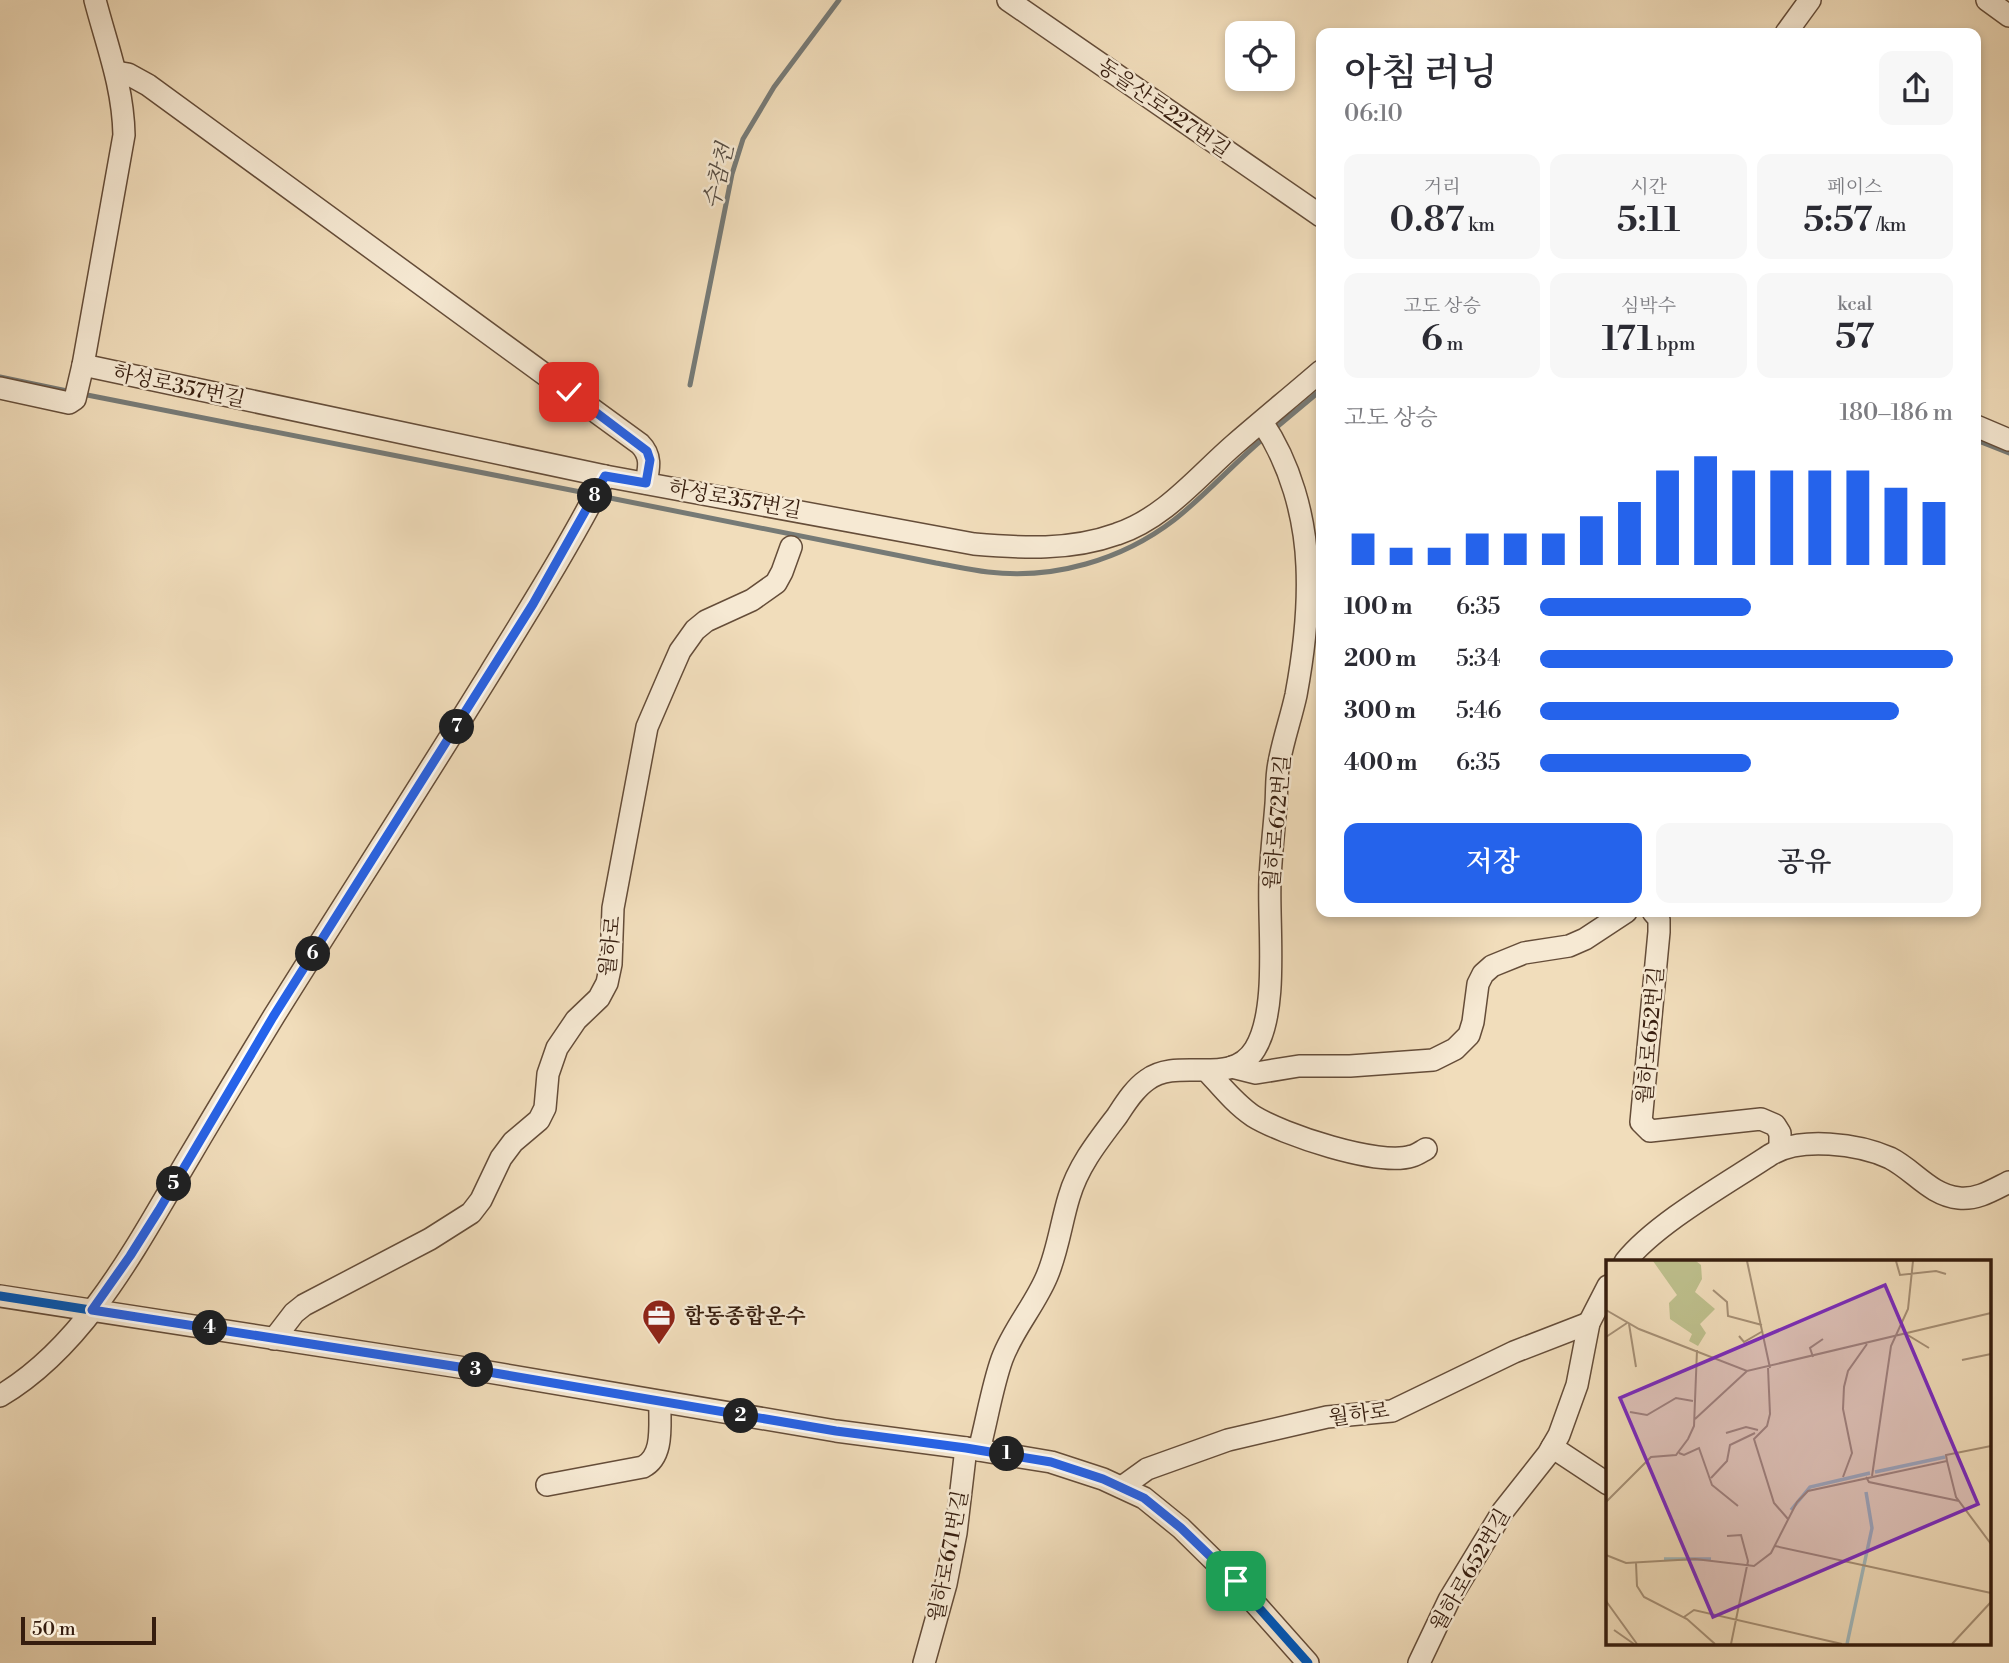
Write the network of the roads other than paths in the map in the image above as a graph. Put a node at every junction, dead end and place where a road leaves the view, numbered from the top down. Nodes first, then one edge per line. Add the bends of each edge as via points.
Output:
1 (95, 0) edge
2 (1007, 0) edge
3 (1810, 0) edge
4 (1987, 0) edge
5 (2009, 16) edge
6 (1790, 28) edge
7 (116, 72) junction
8 (1316, 213) edge
9 (1316, 376) edge
10 (79, 382) junction
11 (0, 388) edge
12 (1264, 425) junction
13 (1981, 428) edge
14 (2009, 440) edge
15 (603, 480) junction
16 (646, 483) junction
17 (791, 547) dead end
18 (1618, 917) edge
19 (1657, 917) edge
20 (1232, 1067) junction
21 (1207, 1071) junction
22 (1780, 1148) junction
23 (1426, 1149) dead end
24 (2009, 1182) edge
25 (1627, 1260) edge
26 (1606, 1290) edge
27 (0, 1296) edge
28 (92, 1310) junction
29 (1590, 1323) junction
30 (274, 1339) junction
31 (0, 1396) edge
32 (660, 1402) junction
33 (1552, 1447) junction
34 (973, 1449) junction
35 (1606, 1483) edge
36 (548, 1485) dead end
37 (1122, 1487) junction
38 (924, 1663) edge
39 (1308, 1663) edge
40 (1419, 1663) edge

1 - 7 street
2 - 8 street, 동을산로227번길
3 - 6 street
4 - 5 street
7 - 10 street via 124,135
7 - 16 street via 148,85 640,444 650,460
9 - 12 street, 하성로357번길
10 - 11 street, 하성로357번길 via 69,403
10 - 15 street, 하성로357번길
12 - 16 street, 하성로357번길 via 1149,519 1088,543 1056,547 974,544
12 - 20 street, 월하로672번길 via 1278,447 1303,523 1307,616 1295,697 1278,766 1268,1004 1256,1047
13 - 14 street
15 - 16 street, 하성로357번길
15 - 28 street via 457,727 273,1017 159,1210
17 - 30 street, 월하로 via 776,583 695,630 669,676 647,727 613,908 607,983 557,1048 539,1120 500,1158 471,1213 304,1305
18 - 20 street via 1569,946 1524,953 1492,966 1478,984 1469,1035 1455,1049 1433,1060 1299,1066 1256,1073
19 - 22 street, 월하로652번길 via 1642,1122 1650,1131 1761,1119 1775,1125
20 - 21 street
21 - 23 street via 1252,1115 1283,1131 1392,1159 1412,1157
21 - 34 street via 1178,1069 1147,1079 1080,1170 1046,1277 1002,1359
22 - 24 street via 1806,1143 1866,1150 1889,1158 1946,1196 1962,1199
22 - 25 street via 1675,1219
26 - 29 street, 월하로652번길
27 - 28 street
28 - 30 street
28 - 31 street via 44,1365
29 - 33 street, 월하로652번길 via 1577,1385
29 - 37 street, 월하로 via 1514,1352 1392,1411 1327,1417 1228,1440 1147,1469
30 - 32 street
32 - 34 street
32 - 36 street via 659,1444 652,1462
33 - 35 street
33 - 40 street, 월하로652번길 via 1503,1511 1449,1600
34 - 37 street via 1051,1462
34 - 38 street, 월하로671번길 via 946,1584
37 - 39 street via 1144,1498 1181,1528 1236,1581

